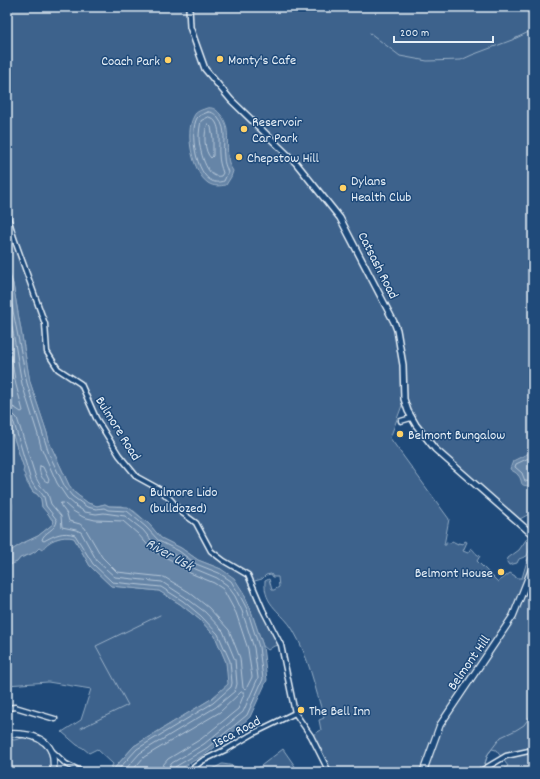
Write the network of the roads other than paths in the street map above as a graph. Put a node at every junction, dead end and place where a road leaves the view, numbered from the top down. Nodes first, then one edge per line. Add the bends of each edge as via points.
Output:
1 (189, 7) edge
2 (7, 214) edge
3 (411, 418) junction
4 (401, 421) dead end
5 (533, 535) edge
6 (533, 566) edge
7 (7, 708) edge
8 (295, 713) junction
9 (55, 719) dead end
10 (7, 734) edge
11 (533, 750) edge
12 (51, 751) junction
13 (54, 772) edge
14 (82, 772) edge
15 (188, 772) edge
16 (329, 772) edge
17 (423, 772) edge
18 (480, 772) edge

1 - 3 street, Catsash Road via 190,27 205,69 231,100 296,163 340,218 348,232 397,330 403,365 404,399
2 - 8 street, Bulmore Road via 45,324 47,352 58,369 81,384 96,418 115,449 137,477 159,489 181,512 196,523 211,551 248,575 281,645
3 - 4 street
3 - 5 street, Catsash Road via 435,450
6 - 17 main road, Belmont Hill via 510,622 440,726
7 - 9 street via 15,707
8 - 15 street, Isca Road via 202,761
8 - 16 street, Bulmore Road via 311,736
10 - 12 main road via 38,738
11 - 18 street via 506,756
12 - 13 main road
12 - 14 street via 66,764

